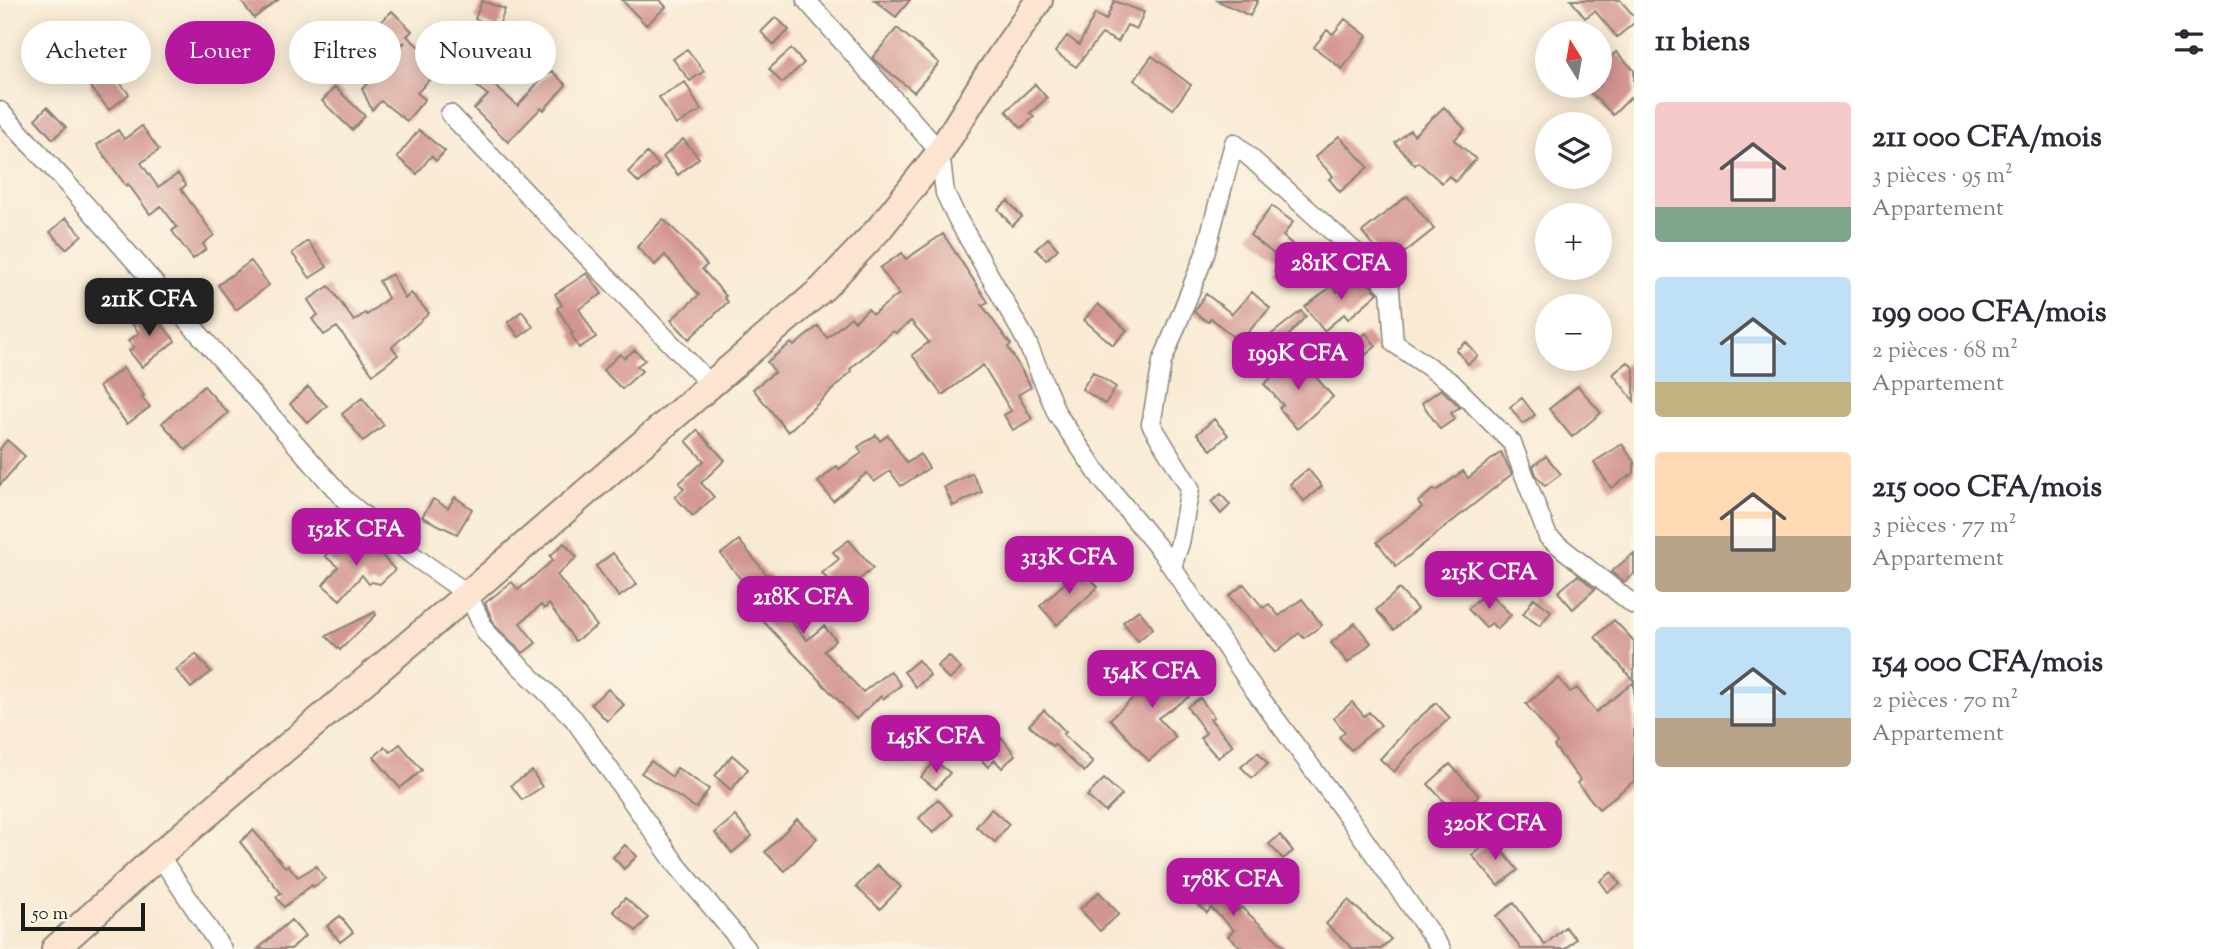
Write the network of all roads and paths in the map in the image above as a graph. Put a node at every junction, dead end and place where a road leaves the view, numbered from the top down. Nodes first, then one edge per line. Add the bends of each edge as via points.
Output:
1 (806, 0) edge
2 (1039, 0) edge
3 (0, 111) edge
4 (450, 114) dead end
5 (940, 152) junction
6 (711, 385) junction
7 (1172, 567) junction
8 (468, 594) junction
9 (1634, 605) edge
10 (159, 855) junction
11 (55, 949) edge
12 (222, 949) edge
13 (747, 949) edge
14 (1441, 949) edge

1 - 5 street
2 - 5 street
3 - 8 street via 345,500
4 - 6 street
5 - 6 street via 879,229 823,288
5 - 7 street via 945,192 1026,340 1057,414
6 - 8 street
7 - 9 street via 1190,488 1151,424 1162,362 1205,254 1234,143 1390,289 1394,343 1452,383 1513,443 1548,537
7 - 14 street via 1255,691
8 - 10 street
8 - 13 street via 486,633 574,719 676,864
10 - 11 street
10 - 12 street

